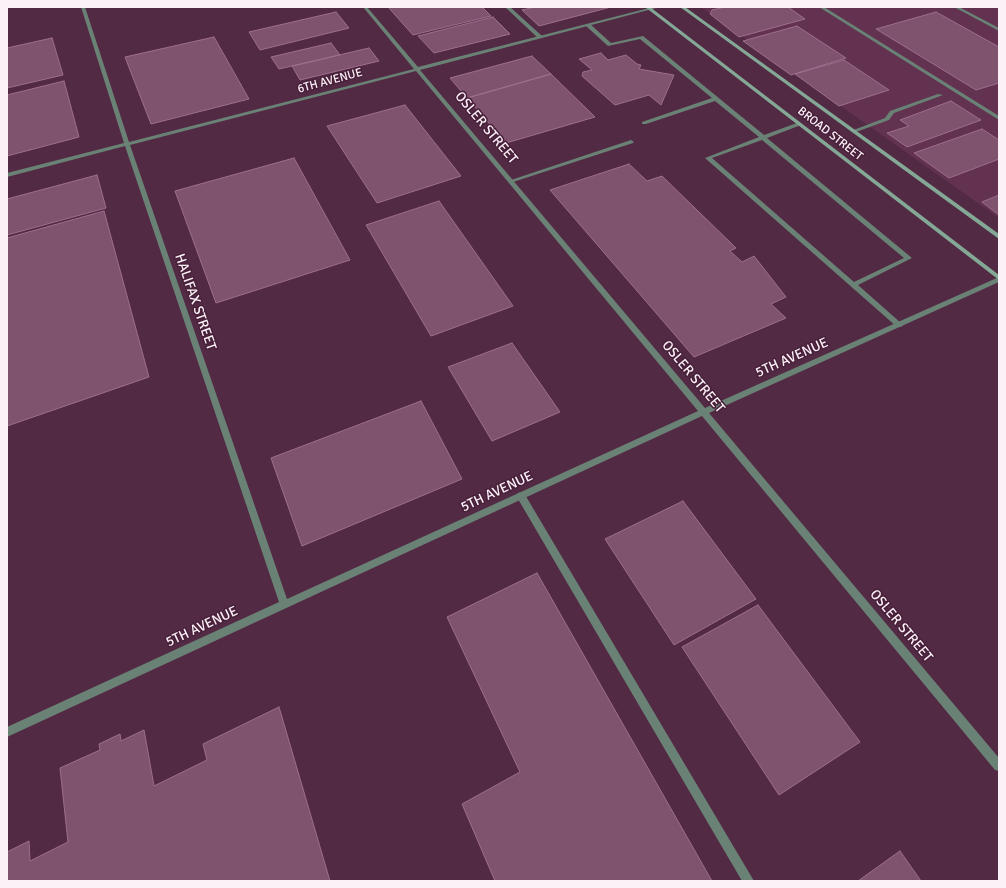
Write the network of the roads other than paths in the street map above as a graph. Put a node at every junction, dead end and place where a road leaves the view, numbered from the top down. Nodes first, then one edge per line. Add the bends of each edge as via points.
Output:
1 (83, 7) edge
2 (365, 7) edge
3 (507, 7) edge
4 (658, 7) edge
5 (682, 7) edge
6 (821, 7) edge
7 (956, 7) edge
8 (649, 8) edge
9 (588, 25) junction
10 (999, 30) edge
11 (540, 37) junction
12 (417, 68) junction
13 (940, 96) dead end
14 (716, 99) junction
15 (999, 118) edge
16 (644, 123) dead end
17 (799, 124) junction
18 (854, 130) junction
19 (763, 137) junction
20 (631, 142) dead end
21 (127, 144) junction
22 (7, 175) edge
23 (511, 181) junction
24 (999, 237) edge
25 (999, 279) edge
26 (853, 285) junction
27 (899, 325) junction
28 (704, 412) junction
29 (521, 496) junction
30 (285, 605) junction
31 (7, 732) edge
32 (999, 766) edge
33 (748, 881) edge

1 - 21 street, HALIFAX STREET
2 - 12 street, OSLER STREET
3 - 11 street
4 - 8 street, 6TH AVENUE
5 - 18 main road, BROAD STREET
6 - 15 street
7 - 10 street
8 - 9 street, 6TH AVENUE
8 - 17 main road, BROAD STREET
9 - 11 street, 6TH AVENUE
9 - 14 street via 610,45 641,37
11 - 12 street, 6TH AVENUE
12 - 21 street, 6TH AVENUE
12 - 23 street, OSLER STREET
13 - 18 street via 892,112 887,119
14 - 16 street
14 - 19 street
17 - 19 street
17 - 25 main road, BROAD STREET
18 - 24 main road, BROAD STREET
19 - 26 street via 708,158
19 - 26 street via 909,258
20 - 23 street
21 - 22 street, 6TH AVENUE
21 - 30 street, HALIFAX STREET
23 - 28 street, OSLER STREET
25 - 27 street, 5TH AVENUE
26 - 27 street
27 - 28 street, 5TH AVENUE
28 - 29 street, 5TH AVENUE
28 - 32 street, OSLER STREET
29 - 30 street, 5TH AVENUE
29 - 33 street
30 - 31 street, 5TH AVENUE

